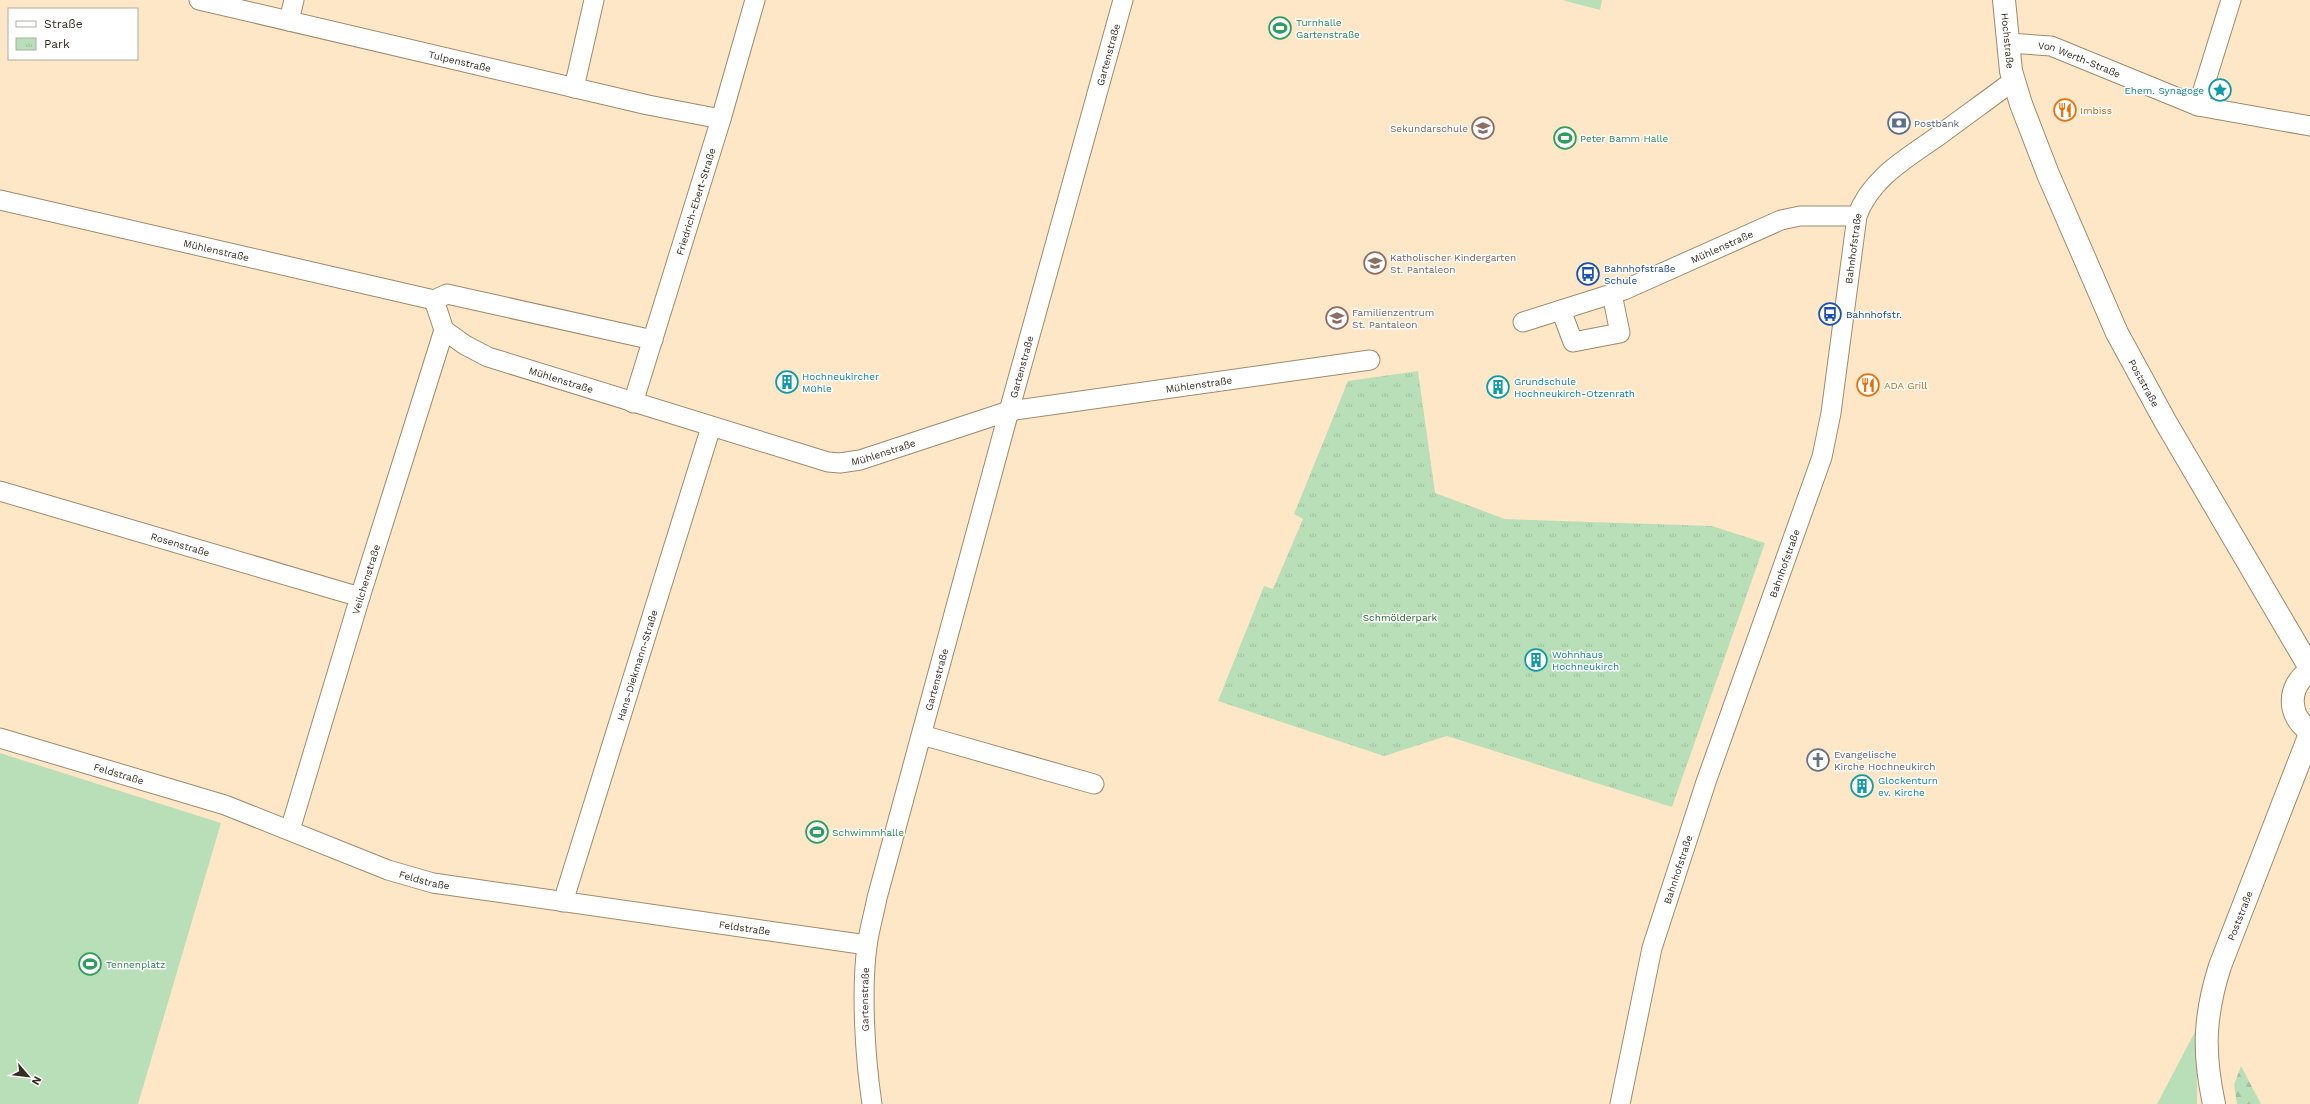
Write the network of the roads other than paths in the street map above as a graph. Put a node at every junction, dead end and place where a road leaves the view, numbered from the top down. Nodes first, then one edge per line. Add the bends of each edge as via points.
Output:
1 (198, 0) edge
2 (294, 0) edge
3 (594, 0) edge
4 (756, 0) edge
5 (1123, 0) edge
6 (2004, 0) edge
7 (2231, 0) edge
8 (289, 21) junction
9 (2008, 43) junction
10 (2013, 81) junction
11 (574, 88) junction
12 (2198, 106) junction
13 (721, 119) junction
14 (2310, 126) edge
15 (0, 200) edge
16 (1857, 216) junction
17 (1612, 294) junction
18 (434, 300) junction
19 (1562, 310) junction
20 (1523, 322) dead end
21 (444, 330) junction
22 (653, 340) junction
23 (1370, 360) dead end
24 (633, 403) junction
25 (1009, 411) junction
26 (711, 427) junction
27 (0, 491) edge
28 (360, 597) junction
29 (2310, 668) edge
30 (2310, 671) edge
31 (2310, 733) edge
32 (922, 735) junction
33 (0, 738) edge
34 (1094, 784) dead end
35 (290, 830) junction
36 (563, 902) junction
37 (867, 945) junction
38 (872, 1104) edge
39 (1620, 1104) edge
40 (2214, 1104) edge

1 - 8 street, Tulpenstraße
2 - 8 street
3 - 11 street
4 - 13 street, Friedrich-Ebert-Straße
5 - 25 street, Gartenstraße
6 - 9 street, Hochstraße
7 - 12 street
8 - 11 street, Tulpenstraße
9 - 10 street, Hochstraße
9 - 12 street, Von Werth-Straße via 2051,46
10 - 16 street, Bahnhofstraße via 1885,174 1871,190
10 - 29 street, Poststraße via 2038,150 2117,333 2180,447
11 - 13 street, Tulpenstraße
12 - 14 street, Von Werth-Straße
13 - 22 street, Friedrich-Ebert-Straße
15 - 18 street, Mühlenstraße
16 - 17 street, Mühlenstraße via 1800,216 1781,220
16 - 39 street, Bahnhofstraße via 1833,405 1822,457 1706,782 1652,948
17 - 19 street, Mühlenstraße
17 - 19 street via 1620,333 1573,342
18 - 21 street
18 - 22 street, Mühlenstraße via 447,294
19 - 20 street, Mühlenstraße
21 - 24 street, Mühlenstraße via 488,357
21 - 28 street, Veilchenstraße
22 - 24 street, Friedrich-Ebert-Straße
23 - 25 street, Mühlenstraße
24 - 26 street, Mühlenstraße
25 - 26 street, Mühlenstraße via 860,460 840,463 828,462
25 - 32 street, Gartenstraße
26 - 36 street, Hans-Diekmann-Straße
27 - 28 street, Rosenstraße
28 - 35 street, Veilchenstraße
30 - 31 street via 2297,683 2292,704 2300,724
31 - 40 street, Poststraße via 2210,1000 2206,1052
32 - 34 street
32 - 37 street, Gartenstraße via 877,898
33 - 35 street, Feldstraße via 225,806
35 - 36 street, Feldstraße via 410,877 452,886
36 - 37 street, Feldstraße
37 - 38 street, Gartenstraße via 865,1009

